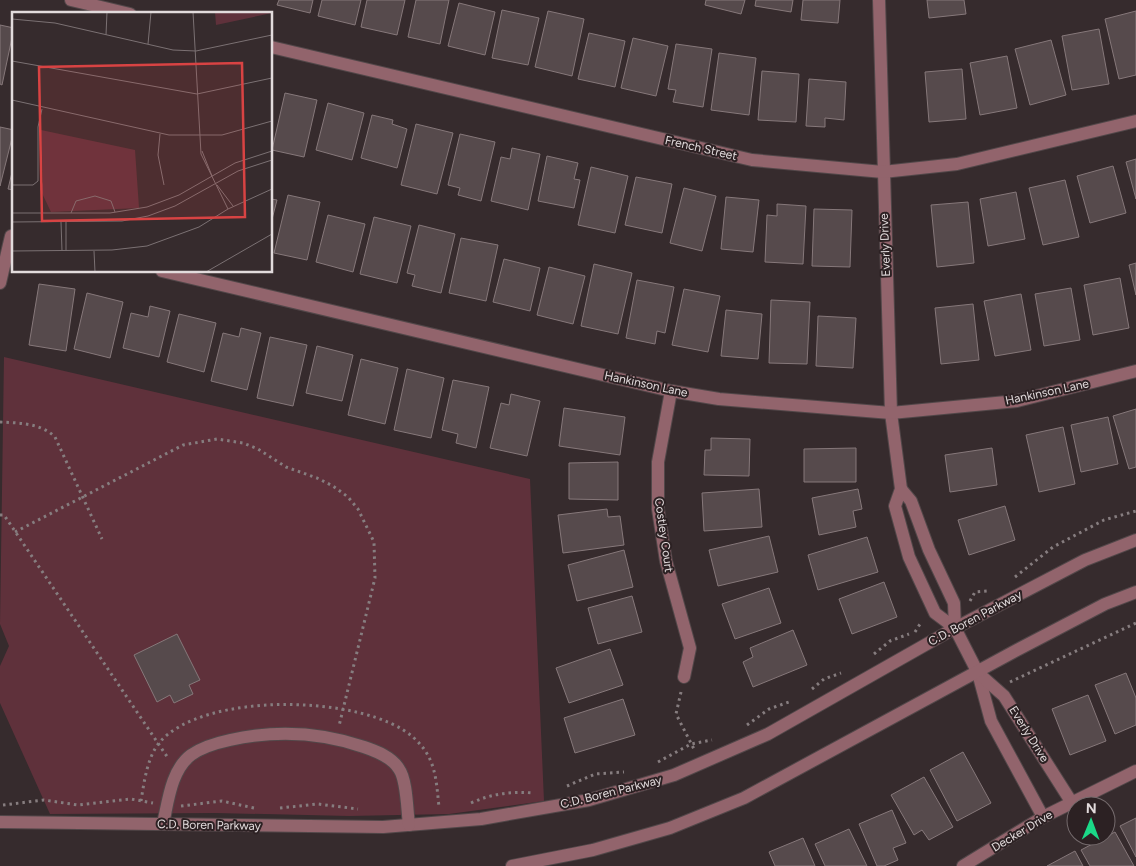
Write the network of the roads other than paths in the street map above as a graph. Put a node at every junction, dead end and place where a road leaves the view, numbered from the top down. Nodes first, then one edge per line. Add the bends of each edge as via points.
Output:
1 (71, 0) edge
2 (879, 0) edge
3 (122, 12) edge
4 (272, 47) edge
5 (1136, 121) edge
6 (883, 172) junction
7 (8, 235) edge
8 (166, 272) edge
9 (0, 283) edge
10 (1136, 371) edge
11 (671, 391) junction
12 (891, 413) junction
13 (901, 489) junction
14 (1136, 540) edge
15 (1136, 592) edge
16 (955, 628) junction
17 (978, 673) junction
18 (684, 677) road end
19 (1136, 771) edge
20 (1068, 796) edge
21 (1086, 796) edge
22 (1066, 806) edge
23 (1044, 817) junction
24 (0, 822) edge
25 (162, 824) junction
26 (409, 825) junction
27 (512, 866) edge
28 (963, 866) edge

1 - 3 street
2 - 6 street, Everly Drive
4 - 6 street, French Street via 752,160
5 - 6 street, French Street via 957,164
6 - 12 street, Everly Drive
7 - 9 street
8 - 11 street, Hankinson Lane
10 - 12 street, Hankinson Lane via 1017,401
11 - 12 street, Hankinson Lane
11 - 18 street, Costley Court via 658,462 658,509 666,561 690,648
12 - 13 street, Everly Drive
13 - 16 street, Everly Drive via 911,501 954,603
13 - 16 street, Everly Drive via 895,506 909,557 935,613
14 - 16 street, C.D. Boren Parkway via 1085,560
15 - 17 street via 1105,604
16 - 17 street, Everly Drive
16 - 26 street, C.D. Boren Parkway via 768,734 674,775 589,800 481,819
17 - 20 street, Everly Drive via 1004,696
17 - 23 street, Everly Drive via 991,721
17 - 27 street via 744,798 670,828 592,850
19 - 21 street, Decker Drive
22 - 23 street, Decker Drive
23 - 28 street, Decker Drive
24 - 25 street, C.D. Boren Parkway
25 - 26 street, C.D. Boren Parkway
25 - 26 street via 181,764 191,755 235,739 260,734 297,733 336,739 378,752 399,768

